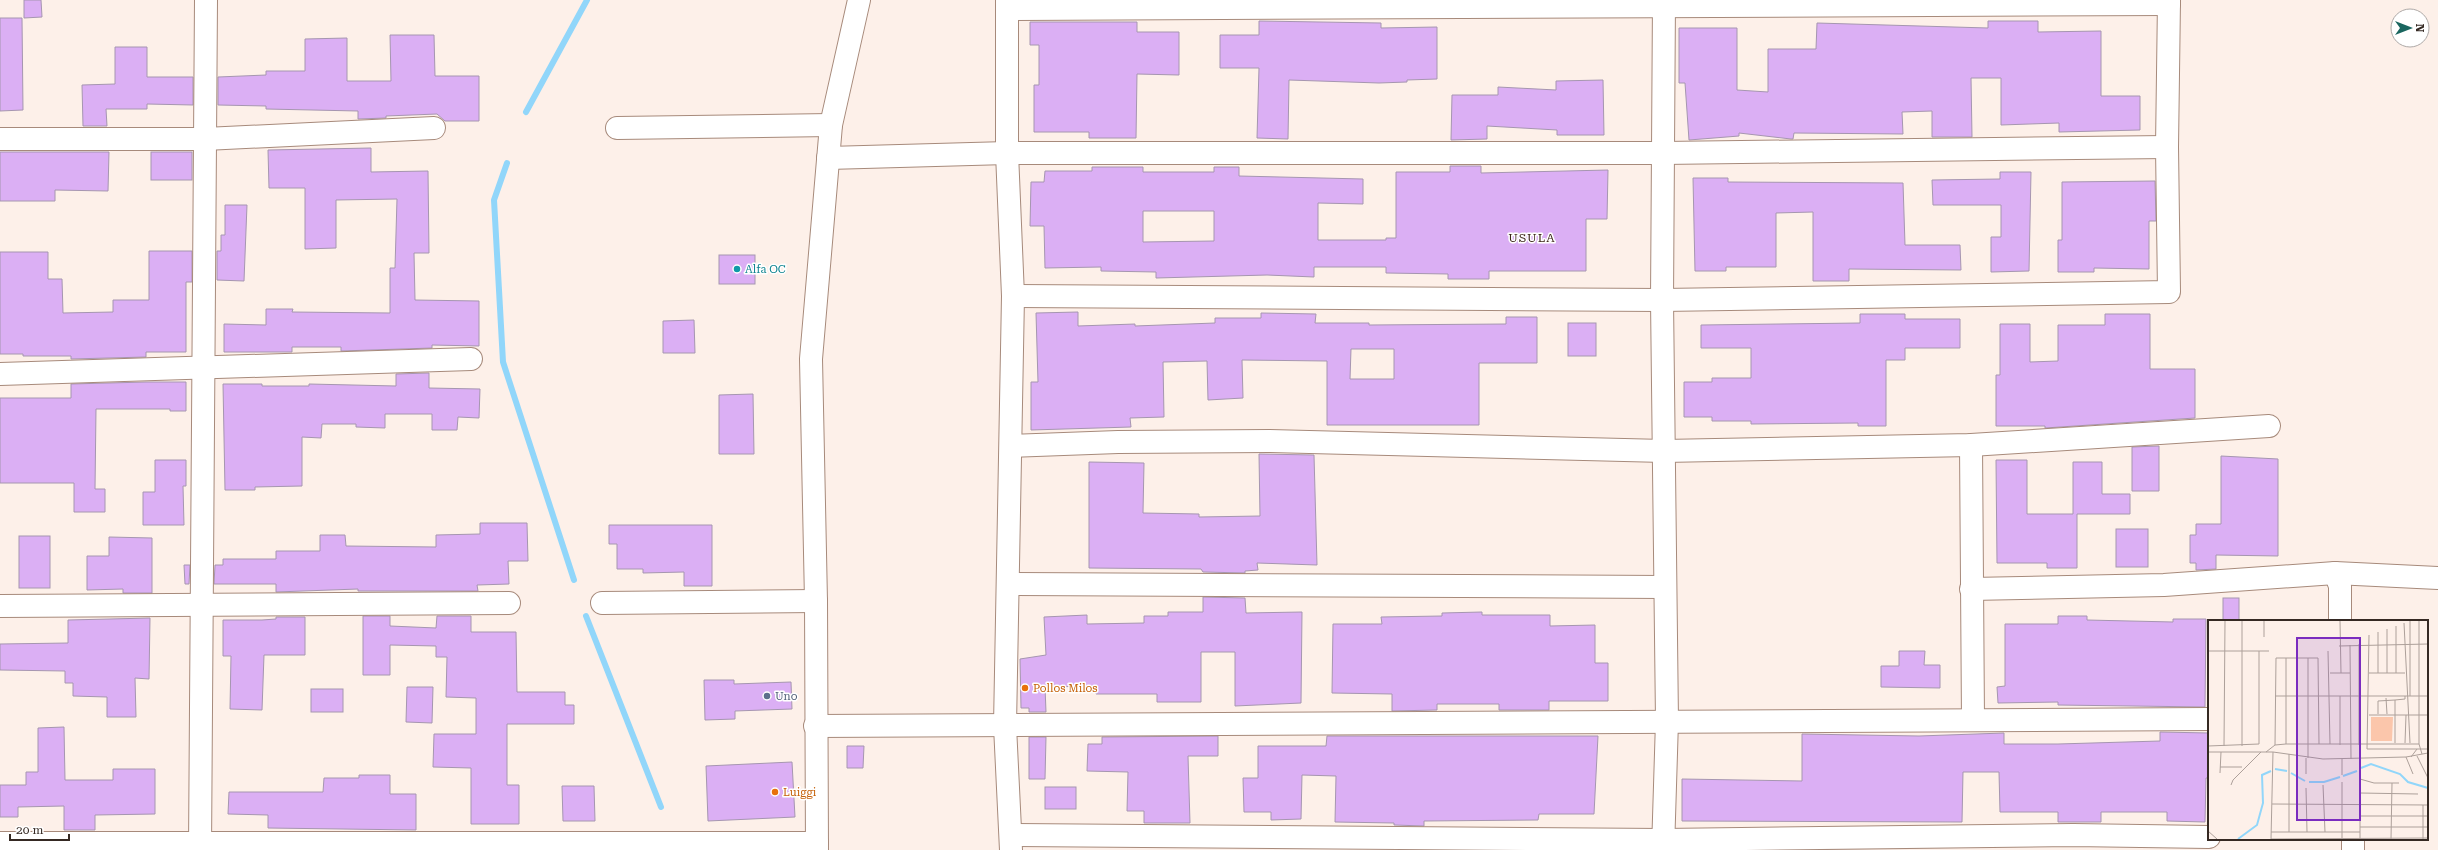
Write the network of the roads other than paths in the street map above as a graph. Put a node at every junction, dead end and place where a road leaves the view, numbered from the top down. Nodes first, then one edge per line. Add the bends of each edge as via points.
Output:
1 (206, 0) edge
2 (859, 0) edge
3 (2169, 2) edge
4 (1664, 4) edge
5 (1007, 5) edge
6 (831, 125) junction
7 (434, 128) dead end
8 (617, 128) dead end
9 (0, 139) edge
10 (205, 139) junction
11 (2167, 147) junction
12 (1007, 153) junction
13 (1663, 153) junction
14 (828, 158) junction
15 (1013, 296) junction
16 (1662, 300) junction
17 (471, 359) dead end
18 (204, 368) junction
19 (0, 374) edge
20 (2269, 426) dead end
21 (1971, 445) junction
22 (1011, 446) junction
23 (1664, 451) junction
24 (2335, 573) junction
25 (2438, 578) edge
26 (1009, 584) junction
27 (1665, 587) junction
28 (1971, 589) junction
29 (816, 601) junction
30 (509, 603) dead end
31 (602, 603) dead end
32 (202, 605) junction
33 (0, 606) edge
34 (2340, 620) edge
35 (1973, 719) junction
36 (2208, 719) edge
37 (1667, 721) junction
38 (815, 726) junction
39 (1005, 726) junction
40 (2208, 836) edge
41 (2352, 840) edge
42 (0, 843) edge
43 (1011, 843) edge
44 (1610, 845) edge
45 (1663, 845) edge
46 (543, 846) edge
47 (817, 846) edge
48 (57, 847) edge
49 (200, 847) edge
50 (356, 847) edge
51 (2353, 850) edge

1 - 10 street
2 - 6 street
3 - 4 street
3 - 11 street
4 - 5 street
4 - 13 street
5 - 12 street
6 - 8 street
6 - 14 street
7 - 10 street
9 - 10 street
10 - 18 street
11 - 13 street
11 - 16 street via 2169,292
12 - 13 street
12 - 14 street
12 - 15 street
13 - 16 street
14 - 29 street via 811,360
15 - 16 street
15 - 22 street
16 - 23 street
17 - 18 street
18 - 19 street
18 - 32 street
20 - 21 street
21 - 23 street
21 - 28 street
22 - 23 street via 1118,442 1269,442
22 - 26 street
23 - 27 street
24 - 25 street
24 - 28 street via 2164,585
24 - 34 street via 2340,586
26 - 27 street
26 - 39 street
27 - 37 street
28 - 35 street
29 - 31 street
29 - 38 street
30 - 32 street
32 - 33 street
32 - 49 street
35 - 36 street
35 - 37 street
37 - 39 street
37 - 45 street
38 - 39 street
38 - 47 street
39 - 43 street
40 - 45 street via 2073,835
41 - 51 street
42 - 48 street
43 - 44 street
44 - 45 street
46 - 47 street
46 - 50 street
48 - 49 street
49 - 50 street

